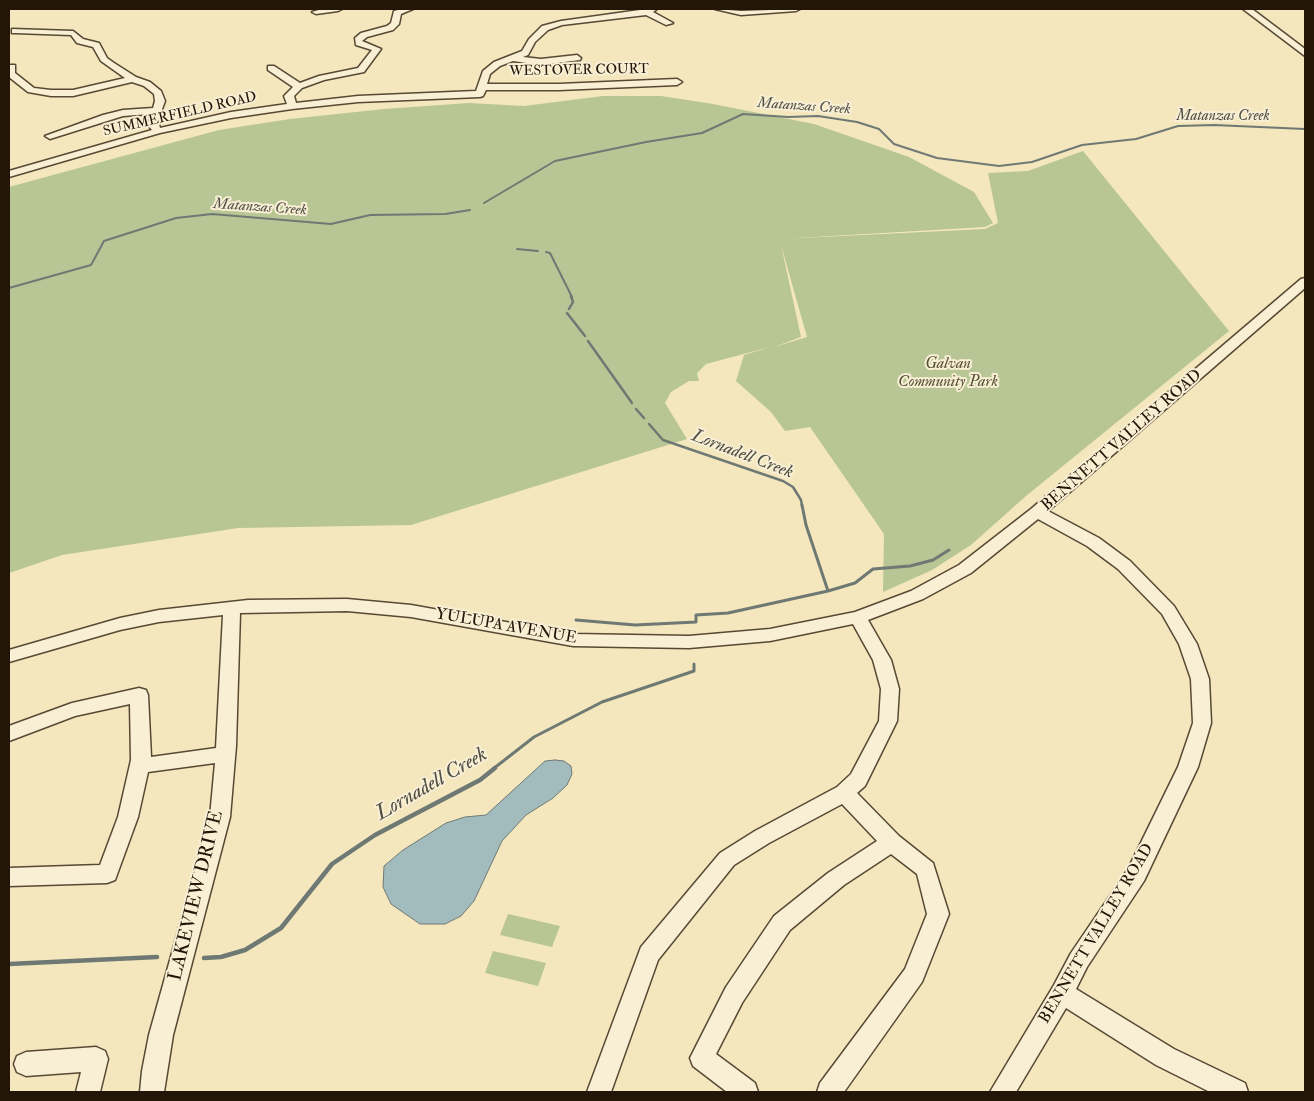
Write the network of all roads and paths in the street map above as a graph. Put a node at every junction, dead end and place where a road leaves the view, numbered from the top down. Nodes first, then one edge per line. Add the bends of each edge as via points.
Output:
1 (338, 9) edge
2 (409, 9) edge
3 (719, 9) edge
4 (796, 9) edge
5 (1247, 9) edge
6 (650, 10) edge
7 (316, 12) dead end
8 (669, 23) dead end
9 (15, 32) dead end
10 (1305, 53) edge
11 (513, 58) junction
12 (577, 58) dead end
13 (12, 67) dead end
14 (271, 68) dead end
15 (132, 79) junction
16 (677, 82) dead end
17 (299, 86) junction
18 (481, 91) junction
19 (292, 106) junction
20 (157, 111) junction
21 (158, 132) junction
22 (50, 136) dead end
23 (9, 174) edge
24 (1305, 282) edge
25 (1037, 512) junction
26 (232, 607) junction
27 (858, 617) junction
28 (9, 656) edge
29 (9, 734) edge
30 (225, 750) junction
31 (140, 763) junction
32 (844, 793) junction
33 (892, 842) junction
34 (9, 877) edge
35 (1062, 993) junction
36 (26, 1064) dead end
37 (88, 1092) edge
38 (152, 1092) edge
39 (599, 1092) edge
40 (746, 1092) edge
41 (829, 1092) edge
42 (1002, 1092) edge
43 (1236, 1092) edge

1 - 7 street
2 - 17 street via 397,13 395,24 390,28 358,40 376,48 361,70
3 - 4 street via 741,13
5 - 10 street
6 - 8 street
6 - 11 street via 541,27 525,53
9 - 15 street via 73,33 80,41 96,45 104,59
11 - 12 street, WESTOVER COURT via 541,62
11 - 18 street via 497,64 486,73
13 - 15 street via 10,73 18,82 32,90 51,93 73,93
14 - 17 street
15 - 20 street via 147,84 158,93
16 - 18 street, WESTOVER COURT via 559,88 519,86
17 - 19 street via 289,96
18 - 19 street, SUMMERFIELD ROAD
19 - 21 street, SUMMERFIELD ROAD via 230,115
20 - 21 street via 153,125
20 - 22 street via 123,113
21 - 23 street, SUMMERFIELD ROAD
24 - 25 street, BENNETT VALLEY ROAD
25 - 27 street, YULUPA AVENUE via 966,569 917,595
25 - 35 street, BENNETT VALLEY ROAD via 1094,542 1168,610 1188,644 1200,679 1202,723 1188,767 1136,874 1079,960
26 - 27 street, YULUPA AVENUE via 347,605 411,611 573,640 689,642 770,635
26 - 28 street, YULUPA AVENUE via 120,624
26 - 30 street, LAKEVIEW DRIVE
27 - 32 street via 882,660 890,689 888,721 858,780
29 - 31 street via 72,710 139,695
30 - 31 street
30 - 38 street, LAKEVIEW DRIVE via 220,817 161,1035
31 - 34 street via 128,817 107,874
32 - 33 street
32 - 39 street via 727,859 649,954
33 - 40 street via 836,879 782,923 734,995 702,1058
33 - 41 street via 926,869 938,914 914,975
35 - 42 street, BENNETT VALLEY ROAD
35 - 43 street via 1166,1057
36 - 37 street via 96,1059

